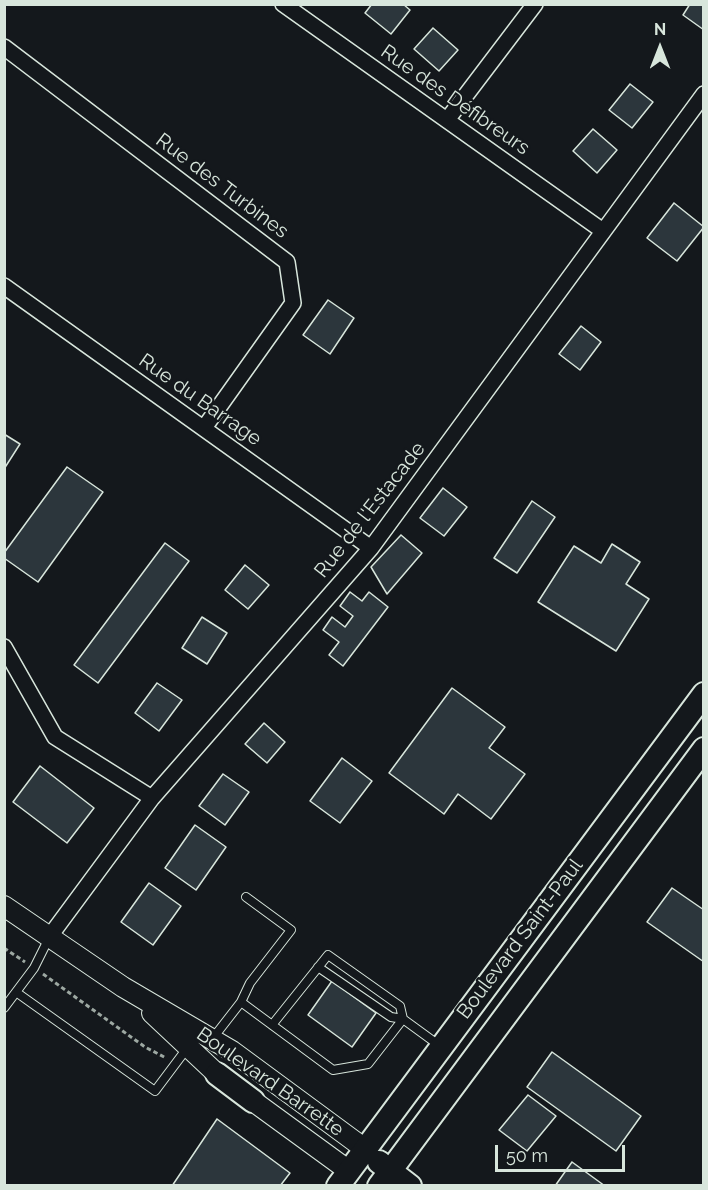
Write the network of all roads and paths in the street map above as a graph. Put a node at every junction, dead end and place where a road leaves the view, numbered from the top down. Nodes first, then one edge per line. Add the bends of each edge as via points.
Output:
1 (283, 4) edge
2 (535, 4) edge
3 (4, 47) edge
4 (704, 94) edge
5 (447, 120) junction
6 (603, 231) junction
7 (4, 286) edge
8 (204, 428) junction
9 (371, 548) junction
10 (4, 647) edge
11 (704, 694) edge
12 (704, 749) edge
13 (152, 798) junction
14 (246, 897) dead end
15 (4, 906) edge
16 (50, 936) junction
17 (4, 948) edge
18 (22, 960) dead end
19 (318, 967) junction
20 (46, 976) dead end
21 (16, 992) junction
22 (241, 1002) junction
23 (4, 1008) edge
24 (403, 1019) junction
25 (273, 1025) junction
26 (200, 1043) junction
27 (441, 1046) junction
28 (156, 1054) dead end
29 (217, 1074) joint
30 (253, 1101) joint
31 (364, 1149) junction
32 (344, 1178) edge
33 (385, 1178) edge
34 (372, 1185) edge
35 (410, 1185) edge

1 - 5 street, Rue des Défibreurs
2 - 5 street
3 - 8 street, Rue des Turbines via 287,262 293,303
4 - 6 street, Rue de l'Estacade
5 - 6 street, Rue des Défibreurs
6 - 9 street, Rue de l'Estacade
7 - 8 street, Rue du Barrage
8 - 9 street, Rue du Barrage
9 - 13 street, Rue de l'Estacade
10 - 13 street via 55,737
11 - 27 main road, Boulevard Saint-Paul
12 - 33 main road, Boulevard Saint-Paul
13 - 16 street, Rue de l'Estacade
14 - 22 lane via 291,930 250,983
15 - 16 street, Boulevard Barrette
16 - 21 lane
16 - 26 street, Boulevard Barrette
17 - 18 path
19 - 24 lane via 391,1017
19 - 24 lane via 328,955 400,1006
19 - 25 lane
20 - 28 path
21 - 23 lane
21 - 26 lane via 155,1091
22 - 25 lane
22 - 26 lane
24 - 25 lane via 368,1064 333,1070
24 - 27 lane
26 - 29 street, Boulevard Barrette
26 - 31 street, Boulevard Barrette via 232,1051
27 - 31 main road, Boulevard Saint-Paul
29 - 30 main road, Boulevard Barrette
30 - 32 street, Boulevard Barrette
31 - 32 main road, Boulevard Saint-Paul
31 - 33 main road, Boulevard Barrette
32 - 34 main road, Boulevard Barrette
33 - 35 main road, Boulevard Barrette

